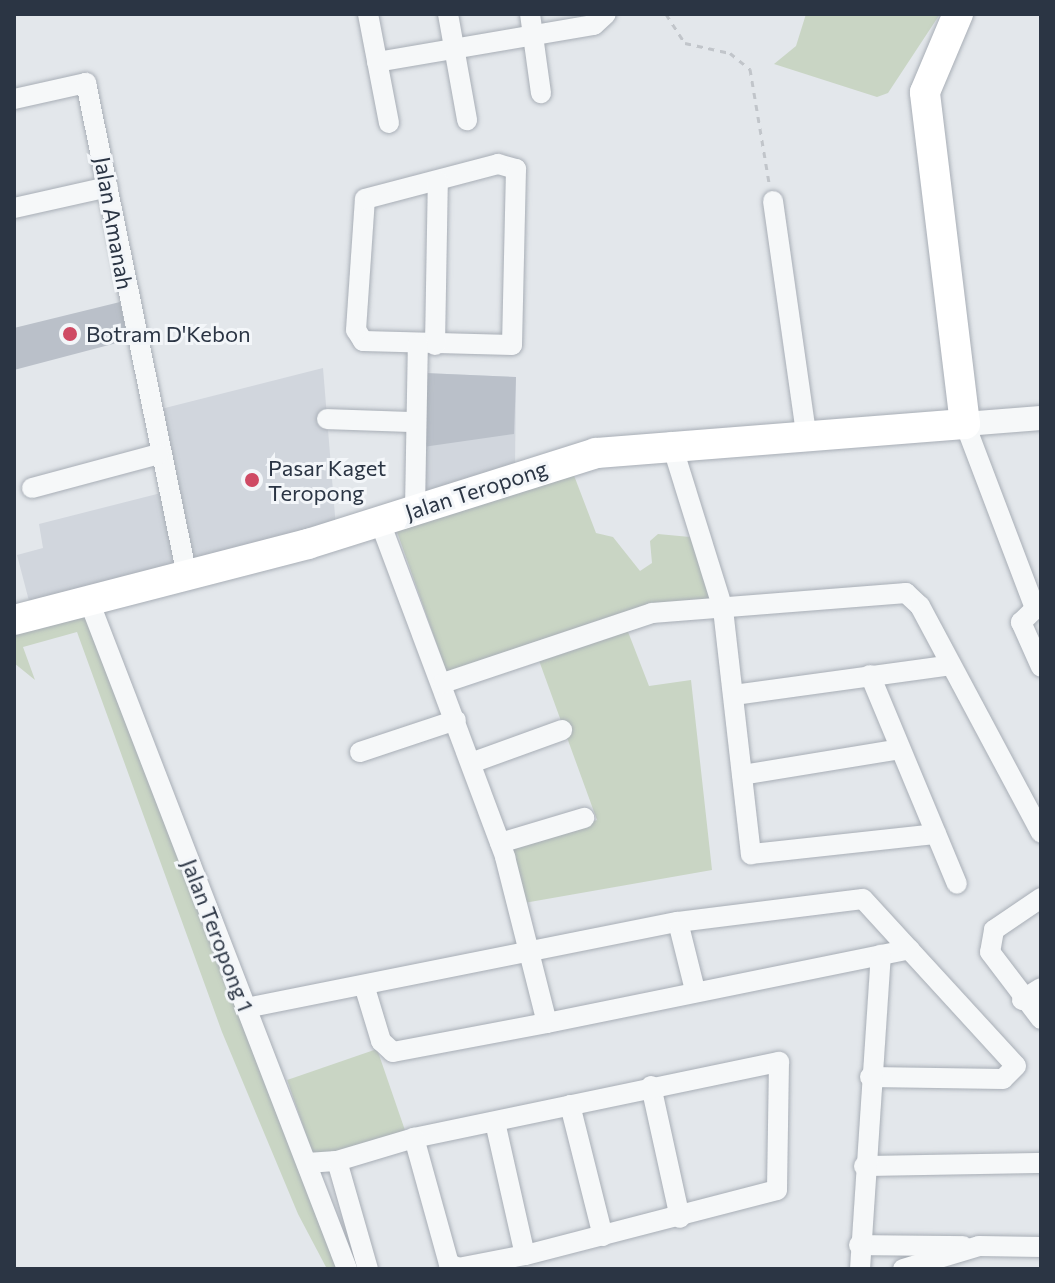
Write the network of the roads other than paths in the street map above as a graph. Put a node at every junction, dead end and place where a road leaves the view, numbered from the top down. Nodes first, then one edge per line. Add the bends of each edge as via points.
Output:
1 (368, 14) edge
2 (448, 14) edge
3 (606, 14) edge
4 (958, 14) edge
5 (532, 22) edge
6 (453, 47) junction
7 (377, 62) junction
8 (541, 93) dead end
9 (14, 99) edge
10 (467, 120) dead end
11 (389, 123) dead end
12 (438, 181) junction
13 (108, 187) junction
14 (773, 201) road end
15 (14, 208) edge
16 (427, 344) junction
17 (1041, 418) edge
18 (327, 419) dead end
19 (415, 422) junction
20 (972, 423) junction
21 (806, 434) junction
22 (671, 442) junction
23 (159, 454) junction
24 (32, 488) dead end
25 (415, 509) junction
26 (380, 522) junction
27 (187, 576) junction
28 (89, 601) junction
29 (1037, 604) edge
30 (723, 609) junction
31 (14, 620) edge
32 (946, 666) junction
33 (1041, 667) edge
34 (870, 675) junction
35 (443, 683) junction
36 (734, 695) junction
37 (456, 720) junction
38 (562, 730) dead end
39 (900, 749) junction
40 (360, 752) dead end
41 (471, 763) junction
42 (742, 775) junction
43 (584, 818) dead end
44 (1041, 833) edge
45 (936, 834) junction
46 (500, 843) junction
47 (957, 884) dead end
48 (1041, 898) edge
49 (678, 922) junction
50 (530, 949) junction
51 (910, 949) junction
52 (881, 955) junction
53 (364, 985) junction
54 (1041, 988) edge
55 (695, 990) junction
56 (1022, 1000) junction
57 (246, 1008) junction
58 (1041, 1019) edge
59 (547, 1023) junction
60 (870, 1077) junction
61 (651, 1086) junction
62 (570, 1105) junction
63 (495, 1122) junction
64 (414, 1138) junction
65 (337, 1161) junction
66 (307, 1163) junction
67 (1041, 1163) edge
68 (864, 1166) junction
69 (680, 1218) junction
70 (603, 1236) junction
71 (859, 1245) junction
72 (979, 1246) junction
73 (525, 1255) junction
74 (1029, 1255) edge
75 (939, 1265) edge
76 (347, 1269) edge
77 (368, 1269) edge
78 (860, 1269) edge
79 (903, 1269) edge

1 - 7 street
2 - 6 street
3 - 5 street via 594,25
4 - 20 main road via 925,92
5 - 6 street
5 - 8 street
6 - 7 street
6 - 10 street
7 - 11 street
9 - 13 street, Jalan Amanah via 86,83
12 - 16 street
12 - 16 street via 374,192 363,206 356,330 363,341
12 - 16 street via 498,164 516,169 517,340 503,348
13 - 15 street
13 - 23 street, Jalan Amanah
14 - 21 street
16 - 19 street
17 - 20 street
18 - 19 street
19 - 25 street
20 - 21 main road, Jalan Teropong
20 - 29 street
21 - 22 main road, Jalan Teropong
22 - 25 main road, Jalan Teropong via 596,453
22 - 30 street
23 - 24 street
23 - 27 street, Jalan Amanah
25 - 26 main road, Jalan Teropong
26 - 27 main road, Jalan Teropong
26 - 35 street
27 - 28 main road, Jalan Teropong
28 - 31 main road, Jalan Teropong
28 - 57 street, Jalan Teropong 1
29 - 33 street via 1021,622
30 - 32 street via 906,593 920,606
30 - 35 street via 652,613 589,629
30 - 36 street
32 - 34 street
32 - 44 street
34 - 36 street
34 - 39 street
35 - 37 street
36 - 42 street
37 - 40 street
37 - 41 street
38 - 41 street
39 - 42 street
39 - 45 street
41 - 46 street
42 - 45 street via 748,844 758,856
43 - 46 street
45 - 47 street
46 - 50 street
48 - 56 street via 994,930 990,941 995,963
49 - 50 street
49 - 51 street via 863,899
49 - 55 street
50 - 53 street
50 - 59 street
51 - 52 street
51 - 60 street via 954,1006 1016,1066 1003,1079
52 - 55 street
52 - 60 street
53 - 57 street
53 - 59 street via 381,1041 393,1052
54 - 56 street
55 - 59 street
56 - 58 street
57 - 66 street, Jalan Teropong 1
60 - 68 street
61 - 62 street
61 - 69 street
61 - 69 street via 779,1062 777,1190
62 - 63 street
62 - 70 street
63 - 64 street
63 - 73 street
64 - 65 street
64 - 73 street via 449,1264 459,1268
65 - 66 street
65 - 77 street
66 - 76 street, Jalan Teropong 1
67 - 68 street
68 - 71 street
69 - 70 street
70 - 73 street
71 - 72 street
71 - 78 street
72 - 74 street
72 - 75 street
75 - 79 street

